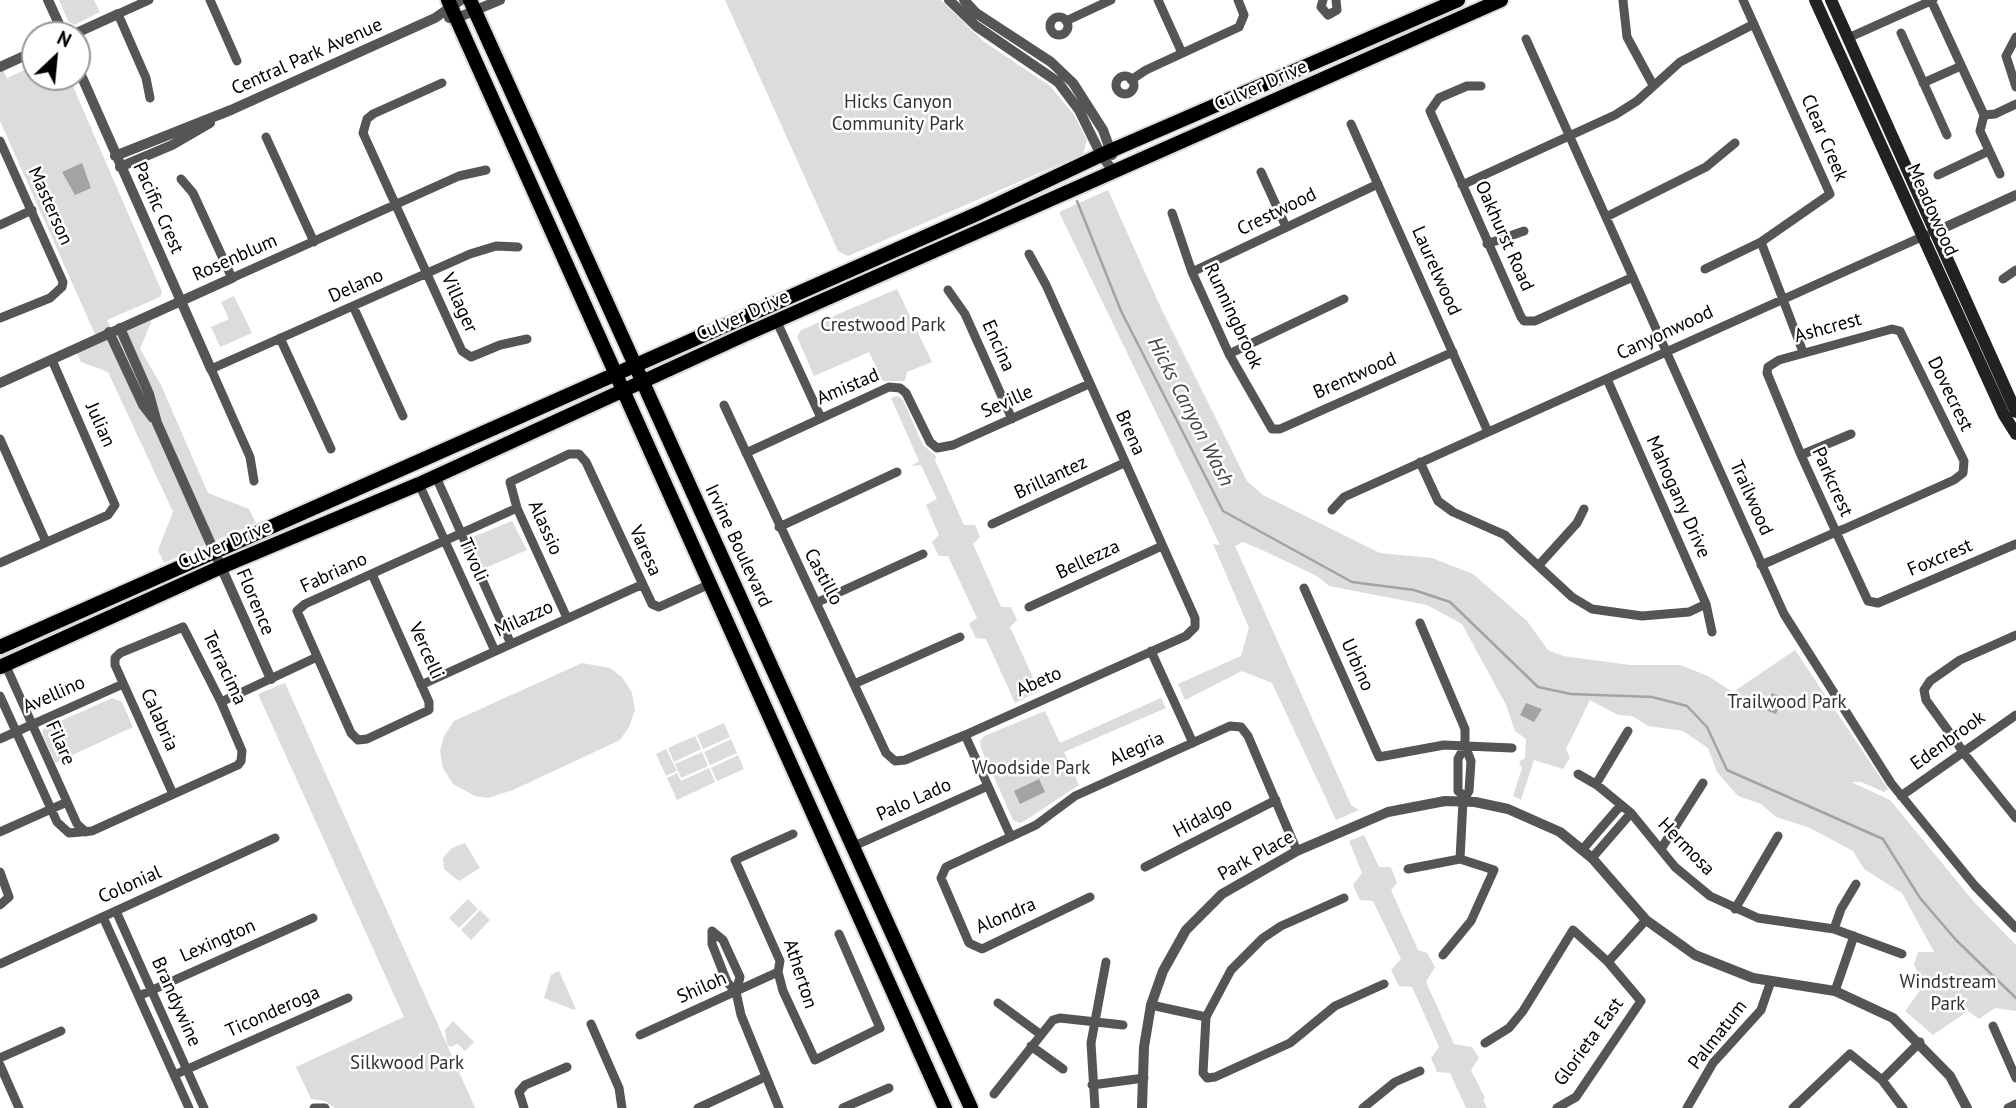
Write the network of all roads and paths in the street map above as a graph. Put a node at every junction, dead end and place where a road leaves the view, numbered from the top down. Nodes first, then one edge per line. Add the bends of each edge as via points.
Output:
1 (48, 0) edge
2 (149, 0) edge
3 (210, 0) edge
4 (500, 0) edge
5 (949, 0) edge
6 (964, 0) edge
7 (1111, 0) edge
8 (1158, 0) edge
9 (1238, 0) edge
10 (1324, 0) edge
11 (1336, 0) edge
12 (1458, 0) edge
13 (1501, 0) edge
14 (1743, 0) edge
15 (1815, 0) edge
16 (1831, 0) edge
17 (1932, 0) edge
18 (1623, 1) edge
19 (473, 5) edge
20 (454, 6) edge
21 (118, 14) junction
22 (58, 21) edge
23 (1066, 21) dead end
24 (1754, 24) junction
25 (91, 26) edge
26 (1900, 33) dead end
27 (2016, 37) edge
28 (1848, 38) junction
29 (1526, 39) dead end
30 (1182, 53) junction
31 (21, 57) edge
32 (237, 61) dead end
33 (1961, 66) junction
34 (0, 67) edge
35 (1131, 80) dead end
36 (442, 83) dead end
37 (1923, 83) junction
38 (1653, 85) junction
39 (1481, 86) dead end
40 (2016, 87) edge
41 (88, 91) edge
42 (150, 98) dead end
43 (2016, 104) edge
44 (231, 110) junction
45 (1984, 115) junction
46 (1351, 124) dead end
47 (1947, 135) dead end
48 (1569, 136) junction
49 (266, 137) dead end
50 (0, 141) edge
51 (1735, 142) dead end
52 (1104, 151) junction
53 (1989, 151) junction
54 (115, 156) junction
55 (120, 167) junction
56 (486, 170) dead end
57 (1114, 172) junction
58 (1261, 172) dead end
59 (2000, 174) dead end
60 (1938, 175) dead end
61 (181, 179) dead end
62 (1378, 184) junction
63 (1462, 185) junction
64 (2016, 195) edge
65 (396, 205) junction
66 (32, 210) junction
67 (1172, 213) dead end
68 (1605, 216) junction
69 (0, 225) edge
70 (1286, 227) junction
71 (1524, 231) dead end
72 (1937, 231) junction
73 (1923, 236) junction
74 (314, 242) junction
75 (1761, 242) junction
76 (1487, 244) junction
77 (518, 247) dead end
78 (1029, 254) dead end
79 (1705, 269) dead end
80 (2016, 270) edge
81 (1192, 272) junction
82 (426, 274) junction
83 (1633, 277) junction
84 (232, 278) junction
85 (2003, 279) dead end
86 (948, 290) dead end
87 (1344, 299) dead end
88 (1783, 299) junction
89 (181, 301) junction
90 (353, 306) junction
91 (0, 318) edge
92 (776, 322) junction
93 (114, 330) junction
94 (1900, 331) joint
95 (280, 338) junction
96 (527, 339) dead end
97 (1667, 351) junction
98 (1453, 352) junction
99 (1803, 352) junction
100 (1229, 354) junction
101 (52, 360) junction
102 (635, 367) junction
103 (1768, 367) joint
104 (211, 369) junction
105 (619, 374) junction
106 (1607, 379) junction
107 (0, 383) edge
108 (642, 383) junction
109 (1089, 384) junction
110 (626, 390) junction
111 (724, 405) dead end
112 (2016, 412) edge
113 (403, 416) dead end
114 (821, 418) junction
115 (1012, 419) junction
116 (1272, 429) joint
117 (1488, 432) junction
118 (2016, 434) edge
119 (1851, 435) dead end
120 (0, 439) edge
121 (937, 448) joint
122 (331, 449) dead end
123 (579, 453) joint
124 (746, 453) junction
125 (1801, 456) junction
126 (1420, 462) junction
127 (1124, 463) junction
128 (897, 472) dead end
129 (436, 477) junction
130 (254, 481) dead end
131 (419, 484) junction
132 (517, 508) junction
133 (1584, 509) dead end
134 (1332, 510) dead end
135 (992, 524) dead end
136 (779, 527) junction
137 (1836, 532) junction
138 (461, 533) junction
139 (445, 540) junction
140 (46, 542) junction
141 (2016, 544) edge
142 (1162, 546) junction
143 (923, 554) dead end
144 (218, 560) junction
145 (0, 563) edge
146 (1539, 565) junction
147 (1761, 565) junction
148 (372, 574) junction
149 (710, 584) junction
150 (641, 585) junction
151 (1304, 588) dead end
152 (818, 602) junction
153 (1878, 603) joint
154 (1706, 604) junction
155 (1029, 607) dead end
156 (567, 618) junction
157 (1420, 623) dead end
158 (1195, 627) joint
159 (1712, 632) dead end
160 (2016, 635) edge
161 (960, 637) dead end
162 (511, 644) junction
163 (0, 647) edge
164 (495, 651) junction
165 (1151, 651) junction
166 (317, 657) junction
167 (115, 659) joint
168 (3, 666) edge
169 (271, 679) junction
170 (123, 684) junction
171 (854, 684) junction
172 (421, 685) junction
173 (0, 696) edge
174 (222, 702) junction
175 (2016, 715) edge
176 (32, 724) junction
177 (1628, 731) dead end
178 (16, 732) junction
179 (965, 735) junction
180 (0, 739) edge
181 (358, 740) joint
182 (1193, 743) junction
183 (1465, 746) junction
184 (1512, 748) dead end
185 (1962, 751) junction
186 (895, 761) joint
187 (1578, 774) dead end
188 (1703, 783) dead end
189 (1596, 784) junction
190 (988, 786) junction
191 (173, 794) junction
192 (1901, 796) junction
193 (1464, 799) junction
194 (1276, 800) junction
195 (67, 802) junction
196 (1621, 805) junction
197 (51, 809) junction
198 (1631, 813) junction
199 (2016, 818) edge
200 (1606, 823) junction
201 (1615, 831) junction
202 (0, 832) edge
203 (86, 832) junction
204 (793, 834) dead end
205 (1778, 836) dead end
206 (1011, 837) junction
207 (275, 838) dead end
208 (854, 846) junction
209 (1661, 849) junction
210 (1582, 850) junction
211 (1297, 851) junction
212 (1592, 858) junction
213 (1461, 859) junction
214 (1145, 867) dead end
215 (1408, 869) dead end
216 (0, 872) edge
217 (942, 872) joint
218 (1856, 884) dead end
219 (1090, 897) dead end
220 (1344, 898) dead end
221 (0, 905) edge
222 (1735, 909) junction
223 (116, 911) junction
224 (103, 917) junction
225 (313, 918) dead end
226 (1646, 920) junction
227 (2016, 928) edge
228 (1833, 929) junction
229 (839, 934) dead end
230 (1854, 936) junction
231 (1902, 954) dead end
232 (1443, 955) dead end
233 (1106, 962) dead end
234 (1608, 962) junction
235 (0, 964) edge
236 (778, 972) junction
237 (1771, 982) junction
238 (1384, 984) dead end
239 (151, 990) junction
240 (1835, 991) junction
241 (736, 992) junction
242 (139, 996) junction
243 (348, 998) dead end
244 (998, 1003) dead end
245 (1151, 1004) junction
246 (1206, 1017) junction
247 (1094, 1021) junction
248 (592, 1024) dead end
249 (1124, 1025) dead end
250 (1993, 1026) dead end
251 (61, 1031) dead end
252 (1040, 1034) junction
253 (640, 1035) dead end
254 (1485, 1042) dead end
255 (1920, 1042) junction
256 (1031, 1046) junction
257 (0, 1058) edge
258 (0, 1065) edge
259 (567, 1068) dead end
260 (1063, 1069) dead end
261 (187, 1070) junction
262 (1420, 1071) dead end
263 (174, 1075) junction
264 (765, 1077) junction
265 (1144, 1078) junction
266 (2016, 1078) edge
267 (1882, 1080) junction
268 (1093, 1085) junction
269 (889, 1088) dead end
270 (994, 1094) dead end
271 (2016, 1104) edge
272 (19, 1108) edge
273 (189, 1108) edge
274 (204, 1108) edge
275 (316, 1108) edge
276 (325, 1108) edge
277 (524, 1108) edge
278 (622, 1108) edge
279 (698, 1108) edge
280 (779, 1108) edge
281 (843, 1108) edge
282 (946, 1108) edge
283 (971, 1108) edge
284 (1095, 1108) edge
285 (1142, 1108) edge
286 (1151, 1108) edge
287 (1363, 1108) edge
288 (1557, 1108) edge
289 (1687, 1108) edge
290 (1793, 1108) edge
291 (1903, 1108) edge
292 (1967, 1108) edge
293 (2008, 1108) edge

1 - 22 street
2 - 21 street
3 - 32 street
4 - 19 street, Central Park Avenue
5 - 52 street via 976,26 1058,82
6 - 52 street via 1073,83 1092,109
7 - 23 street
8 - 30 street
9 - 30 street via 1244,15 1233,31
10 - 11 street via 1321,7 1328,15 1337,10
12 - 52 main road, Culver Drive
13 - 57 main road, Culver Drive
14 - 24 street, Clear Creek
15 - 73 main road, Meadowood
16 - 28 main road, Meadowood
17 - 28 street
17 - 33 street
18 - 38 street via 1632,49
19 - 20 street, Central Park Avenue
19 - 102 main road, Irvine Boulevard
20 - 44 street, Central Park Avenue
20 - 105 main road, Irvine Boulevard
21 - 25 street
21 - 42 street
24 - 38 street via 1691,56
24 - 75 street, Clear Creek via 1830,194
26 - 37 street
27 - 40 street via 2006,56
28 - 72 main road, Meadowood
29 - 48 street, Trailwood
30 - 35 street
31 - 34 street
33 - 37 street
33 - 45 street
36 - 65 street, Villager via 373,114 364,125 363,133
37 - 47 street
38 - 48 street via 1615,115
39 - 63 street, Oakhurst Road via 1466,86 1439,98 1430,111
41 - 54 street, Pacific Crest
43 - 45 street
44 - 54 street, Central Park Avenue
44 - 55 street, Central Park Avenue via 172,145
45 - 53 street via 1980,131
46 - 62 street, Laurelwood
48 - 63 street
48 - 68 street, Trailwood
49 - 74 street
50 - 66 street, Masterson
51 - 68 street via 1706,167
52 - 57 street
52 - 102 main road, Culver Drive
53 - 59 street
53 - 60 street
54 - 55 street, Pacific Crest
55 - 89 street, Pacific Crest
56 - 65 street, Rosenblum via 459,176
57 - 92 main road, Culver Drive
58 - 70 street
61 - 84 street
62 - 70 street, Crestwood
62 - 98 street, Laurelwood
63 - 76 street, Oakhurst Road
64 - 72 street, Canyonwood
65 - 74 street, Rosenblum
65 - 82 street, Villager
66 - 69 street
66 - 91 street, Masterson via 62,276 62,288 50,298
67 - 81 street, Runningbrook
68 - 83 street, Trailwood
70 - 81 street, Crestwood
71 - 76 street
72 - 73 street, Canyonwood
72 - 112 main road, Meadowood
73 - 88 street, Canyonwood
73 - 118 main road, Meadowood
74 - 84 street, Rosenblum
75 - 79 street, Clear Creek
75 - 88 street
76 - 83 street, Oakhurst Road via 1521,317 1530,323
77 - 82 street, Delano via 486,248
78 - 109 street, Brena
80 - 85 street
81 - 100 street, Runningbrook
82 - 90 street, Delano
82 - 96 street, Villager via 457,345 466,355 480,356 500,345
83 - 97 street, Trailwood
84 - 89 street, Rosenblum
86 - 115 street, Encina via 965,314
87 - 100 street
88 - 97 street, Canyonwood
88 - 99 street
89 - 93 street, Rosenblum
89 - 104 street, Pacific Crest
90 - 95 street, Delano
90 - 113 street
92 - 108 main road, Culver Drive
92 - 114 street
93 - 101 street, Rosenblum
93 - 144 street, Florence via 149,394 157,423
94 - 99 street, Ashcrest via 1892,329
94 - 137 street, Dovecrest via 1964,461 1963,473
95 - 104 street, Delano
95 - 122 street
97 - 106 street, Canyonwood
97 - 147 street, Trailwood
98 - 116 street, Brentwood
98 - 117 street, Laurelwood
99 - 103 street, Ashcrest
100 - 116 street, Runningbrook
101 - 107 street, Rosenblum
101 - 140 street, Julian via 115,505 108,515
102 - 105 main road, Culver Drive
102 - 108 main road, Irvine Boulevard
103 - 125 street, Parkcrest via 1768,381
104 - 130 street, Pacific Crest via 250,457
105 - 110 main road, Irvine Boulevard
105 - 144 main road, Culver Drive
106 - 117 street, Canyonwood
106 - 154 street, Mahogany Drive
108 - 110 main road, Culver Drive
108 - 208 main road, Irvine Boulevard
109 - 115 street, Seville
109 - 127 street, Brena
110 - 129 main road, Culver Drive
110 - 149 main road, Irvine Boulevard
111 - 124 street, Castillo
114 - 121 street, Amistad via 897,387 911,400
114 - 124 street, Amistad
115 - 121 street, Seville via 953,446
117 - 126 street, Canyonwood
119 - 125 street
120 - 140 street
123 - 132 street, Alassio via 510,482
123 - 150 street, Varesa
124 - 136 street, Castillo
125 - 137 street, Parkcrest
126 - 134 street, Canyonwood via 1344,497
126 - 146 street via 1438,501 1505,535
127 - 135 street, Brillantez
127 - 142 street, Brena
128 - 136 street
129 - 131 main road, Culver Drive
129 - 138 street, Tivoli
131 - 139 street, Tivoli
131 - 144 main road, Culver Drive
132 - 138 street, Fabriano
132 - 156 street, Alassio
133 - 146 street
136 - 152 street, Castillo
137 - 147 street
137 - 153 street, Parkcrest via 1868,601
138 - 139 street, Fabriano
138 - 162 street, Tivoli
139 - 148 street, Fabriano
139 - 164 street, Tivoli
140 - 145 street
141 - 153 street, Foxcrest
142 - 155 street, Bellezza
142 - 158 street, Brena
143 - 152 street
144 - 163 main road, Culver Drive
144 - 168 main road, Culver Drive
144 - 169 street, Florence
146 - 154 street via 1592,609 1642,616 1689,612
147 - 192 street, Trailwood via 1802,646
148 - 166 street, Fabriano via 298,611
148 - 172 street, Vercelli
149 - 150 street, Varesa via 659,607 652,604
149 - 282 main road, Irvine Boulevard
150 - 156 street, Milazzo
151 - 183 street, Urbino via 1379,757
152 - 171 street, Castillo
154 - 159 street, Mahogany Drive
156 - 162 street, Milazzo
157 - 183 street via 1465,729
158 - 165 street, Abeto via 1186,636
160 - 185 street via 1960,660 1924,690 1926,700
161 - 171 street
162 - 164 street, Milazzo
164 - 172 street, Milazzo
165 - 179 street, Abeto
165 - 182 street
166 - 169 street
166 - 181 street, Fabriano
167 - 170 street, Calabria
167 - 174 street, Terracima via 183,627
168 - 176 street, Filare
169 - 174 street
170 - 176 street, Avellino
170 - 191 street, Calabria
171 - 186 street, Castillo via 886,753
172 - 181 street, Vercelli via 429,710
173 - 178 street, Filare
174 - 191 street, Terracima via 243,756 238,765
175 - 185 street, Edenbrook
176 - 178 street, Avellino
176 - 195 street, Filare
177 - 189 street
178 - 180 street, Avellino
178 - 197 street, Filare
179 - 186 street, Abeto
179 - 190 street
182 - 194 street, Alegria via 1230,726 1241,727
182 - 206 street, Alegria via 1075,796
183 - 184 street
183 - 193 street via 1471,761
185 - 192 street, Edenbrook
185 - 199 street
187 - 189 street, Hermosa
188 - 209 street
189 - 196 street, Hermosa
190 - 206 street
190 - 208 street, Palo Lado
191 - 203 street
192 - 227 street, Trailwood
193 - 210 street, Park Place via 1534,818
193 - 211 street, Park Place via 1388,812
193 - 213 street
194 - 211 street
194 - 214 street, Hidalgo
195 - 197 street
195 - 203 street, Filare
196 - 198 street, Hermosa
196 - 200 street
197 - 202 street
197 - 203 street, Filare via 62,829
198 - 201 street
198 - 209 street, Hermosa
200 - 201 street
200 - 210 street
201 - 212 street
204 - 236 street, Atherton via 735,860 780,961
205 - 222 street
206 - 217 street, Alegria
207 - 223 street, Colonial
208 - 283 main road, Irvine Boulevard
209 - 222 street, Hermosa via 1691,881
210 - 212 street, Park Place
211 - 245 street, Park Place via 1222,894 1186,930
212 - 226 street, Park Place
213 - 215 street
213 - 232 street via 1494,870 1471,921
216 - 221 street via 9,897
217 - 219 street, Alondra via 974,948 982,949
218 - 228 street
220 - 246 street via 1263,938 1231,970
222 - 228 street, Hermosa via 1758,918
223 - 224 street, Colonial
223 - 239 street, Brandywine
224 - 235 street, Colonial
224 - 242 street, Brandywine
225 - 239 street, Lexington
226 - 234 street
226 - 237 street, Park Place via 1695,955 1732,972
228 - 230 street, Hermosa
229 - 236 street, Atherton via 880,1028 815,1060
230 - 231 street, Hermosa
230 - 240 street
233 - 247 street
234 - 254 street via 1573,930 1524,1011 1509,1028
234 - 288 street, Glorieta East via 1641,1001 1576,1097
236 - 241 street, Shiloh
237 - 240 street, Park Place
237 - 289 street, Palmatum via 1761,1010 1713,1063
238 - 246 street via 1335,1006 1290,1043 1207,1078 1201,1067
239 - 242 street, Lexington
239 - 261 street, Brandywine
240 - 255 street, Park Place via 1893,1018
241 - 241 street via 740,977 723,940 712,931 712,944 727,982
241 - 253 street, Shiloh
241 - 264 street
242 - 263 street, Brandywine
243 - 261 street, Ticonderoga
244 - 252 street
245 - 246 street
245 - 265 street, Park Place
247 - 249 street
247 - 252 street via 1059,1018
247 - 268 street
248 - 278 street via 619,1088
250 - 266 street
251 - 257 street
252 - 256 street
255 - 267 street
255 - 292 street, Park Place via 1950,1076
256 - 260 street
256 - 270 street
258 - 272 street
259 - 277 street via 525,1085 520,1092
261 - 263 street, Ticonderoga
261 - 274 street, Brandywine
262 - 287 street via 1395,1082
263 - 273 street, Brandywine
264 - 279 street
264 - 280 street
265 - 268 street
265 - 285 street, Park Place
265 - 286 street, Park Place
267 - 290 street via 1850,1054
267 - 291 street
268 - 284 street
269 - 281 street
271 - 293 street
275 - 276 street

